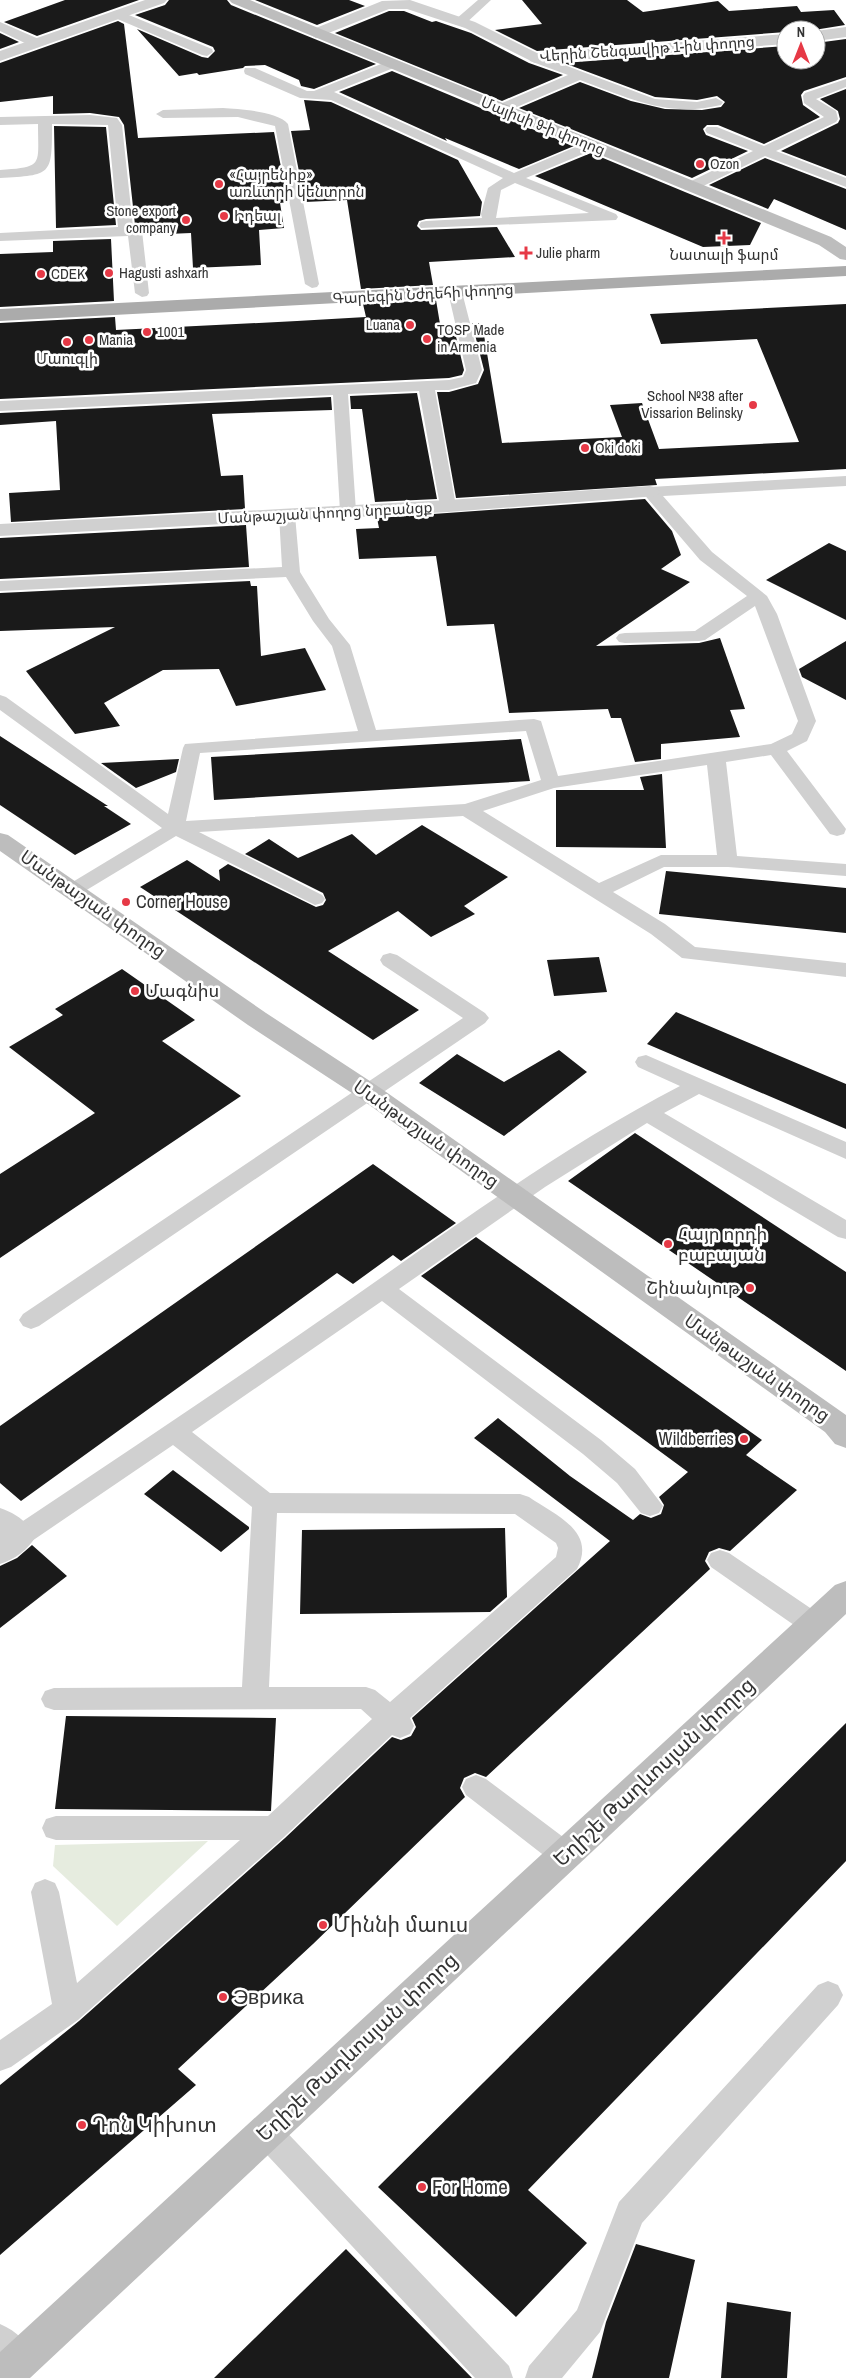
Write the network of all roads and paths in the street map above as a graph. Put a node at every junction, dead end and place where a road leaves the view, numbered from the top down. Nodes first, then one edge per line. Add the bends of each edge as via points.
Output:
1 (159, 0) edge
2 (237, 0) edge
3 (362, 0) edge
4 (486, 0) edge
5 (380, 7) junction
6 (119, 15) junction
7 (460, 22) junction
8 (0, 26) edge
9 (846, 32) edge
10 (316, 33) junction
11 (826, 35) edge
12 (776, 39) edge
13 (36, 43) junction
14 (207, 52) dead end
15 (0, 56) edge
16 (535, 58) junction
17 (391, 64) junction
18 (250, 71) dead end
19 (580, 75) junction
20 (846, 82) edge
21 (317, 95) junction
22 (716, 102) dead end
23 (500, 109) junction
24 (163, 114) dead end
25 (45, 120) junction
26 (0, 121) edge
27 (712, 130) dead end
28 (590, 146) junction
29 (765, 151) junction
30 (846, 171) edge
31 (0, 174) edge
32 (832, 177) junction
33 (514, 178) junction
34 (846, 183) edge
35 (690, 187) junction
36 (490, 222) junction
37 (426, 226) dead end
38 (126, 231) junction
39 (0, 237) edge
40 (846, 256) edge
41 (846, 272) edge
42 (312, 284) junction
43 (455, 292) junction
44 (142, 293) junction
45 (0, 300) edge
46 (0, 315) edge
47 (426, 386) junction
48 (340, 389) junction
49 (0, 406) edge
50 (846, 481) edge
51 (650, 492) junction
52 (448, 506) junction
53 (348, 511) junction
54 (287, 515) junction
55 (0, 530) edge
56 (291, 572) junction
57 (0, 586) edge
58 (758, 596) junction
59 (625, 638) dead end
60 (0, 701) edge
61 (369, 736) junction
62 (776, 749) junction
63 (716, 758) junction
64 (551, 783) junction
65 (467, 810) junction
66 (175, 828) junction
67 (837, 830) dead end
68 (0, 840) edge
69 (728, 861) junction
70 (846, 870) edge
71 (73, 890) junction
72 (597, 892) junction
73 (315, 899) dead end
74 (390, 960) dead end
75 (846, 970) edge
76 (646, 1062) dead end
77 (699, 1085) junction
78 (370, 1093) junction
79 (646, 1112) junction
80 (846, 1150) edge
81 (514, 1195) junction
82 (846, 1230) edge
83 (382, 1289) junction
84 (31, 1320) dead end
85 (843, 1425) edge
86 (174, 1432) junction
87 (265, 1503) junction
88 (650, 1506) dead end
89 (7, 1536) edge
90 (720, 1560) dead end
91 (846, 1594) edge
92 (813, 1624) junction
93 (255, 1698) junction
94 (54, 1699) dead end
95 (395, 1722) junction
96 (476, 1787) dead end
97 (56, 1828) dead end
98 (274, 1828) junction
99 (565, 1855) junction
100 (45, 1892) dead end
101 (828, 1994) dead end
102 (68, 2010) junction
103 (0, 2056) edge
104 (266, 2132) junction
105 (7, 2360) edge
106 (497, 2378) edge
107 (541, 2378) edge

1 - 6 street
2 - 10 street, Մայիսի 9-ի փողոց
3 - 5 street
4 - 7 lane
5 - 7 street, Վերին Շենգավիթ 1-ին փողոց via 408,4
5 - 10 street, Վերին Շենգավիթ 1-ին փողոց
6 - 13 street
6 - 14 lane
7 - 16 street, Վերին Շենգավիթ 1-ին փողոց
8 - 13 lane
9 - 11 street
10 - 17 street, Մայիսի 9-ի փողոց
12 - 16 street, Վերին Շենգավիթ 1-ին փողոց
13 - 15 street
16 - 19 lane
17 - 21 lane
17 - 23 street, Մայիսի 9-ի փողոց
18 - 21 lane via 305,95
19 - 22 lane via 653,103 697,106
19 - 23 lane
20 - 29 lane via 810,96 809,100 831,114 831,119
21 - 33 lane via 333,96
23 - 28 street, Մայիսի 9-ի փողոց
24 - 42 lane via 224,112 281,124
25 - 26 lane
25 - 31 lane via 45,159 41,167 31,172
25 - 38 lane via 90,119 112,121 115,125
27 - 29 lane
28 - 33 lane
28 - 35 street, Մայիսի 9-ի փողոց
29 - 32 lane
29 - 35 lane
30 - 32 lane
32 - 34 lane
33 - 36 lane via 495,188 488,214
33 - 36 lane via 611,217
35 - 40 street, Մայիսի 9-ի փողոց via 825,241
36 - 37 lane
38 - 39 lane
38 - 44 lane via 135,231
40 - 42 main road, Գարեգին Նժդեհի փողոց
41 - 43 main road, Գարեգին Նժդեհի փողոց
42 - 44 main road, Գարեգին Նժդեհի փողոց
43 - 46 main road, Գարեգին Նժդեհի փողոց
43 - 47 lane via 474,370 470,380
44 - 45 main road, Գարեգին Նժդեհի փողոց
47 - 48 lane
47 - 52 lane
48 - 49 lane
48 - 53 lane
50 - 51 lane
51 - 52 street, Մանթաշյան փողոց նրբանցք
51 - 58 lane via 706,556
52 - 53 street, Մանթաշյան փողոց նրբանցք
53 - 54 street, Մանթաշյան փողոց նրբանցք
54 - 55 street, Մանթաշյան փողոց նրբանցք
54 - 56 lane
56 - 57 lane
56 - 61 lane via 341,645
58 - 59 lane via 699,636
58 - 62 lane via 768,614 807,721 800,737
60 - 66 lane
61 - 64 lane via 534,725
61 - 66 lane via 192,748
62 - 63 lane
62 - 67 lane
63 - 64 lane
63 - 69 lane
64 - 65 lane
65 - 66 lane
65 - 72 lane
66 - 71 lane
66 - 73 lane
68 - 71 street, Մանթաշյան փողոց
69 - 70 lane
69 - 72 lane via 661,861
71 - 78 street, Մանթաշյան փողոց
72 - 75 lane via 658,929 689,953
74 - 78 lane via 478,1018
76 - 77 lane
77 - 79 lane
77 - 80 lane
78 - 81 street, Մանթաշյան փողոց
78 - 84 lane
79 - 81 lane
79 - 82 lane
81 - 83 lane
81 - 85 street, Մանթաշյան փողոց
83 - 86 lane
83 - 88 lane via 592,1447 626,1476
86 - 87 lane
86 - 89 lane
87 - 93 lane
87 - 95 lane via 520,1504 567,1537 571,1548 568,1562
90 - 92 lane
91 - 92 street, Եղիշե Թադևոսյան փողոց
92 - 99 street, Եղիշե Թադևոսյան փողոց
93 - 94 lane
93 - 95 lane via 366,1698
95 - 98 lane
96 - 99 lane
97 - 98 lane
98 - 102 lane
99 - 104 street, Եղիշե Թադևոսյան փողոց
100 - 102 lane
101 - 107 lane via 630,2213 589,2321
102 - 103 lane
104 - 105 street, Եղիշե Թադևոսյան փողոց
104 - 106 lane

